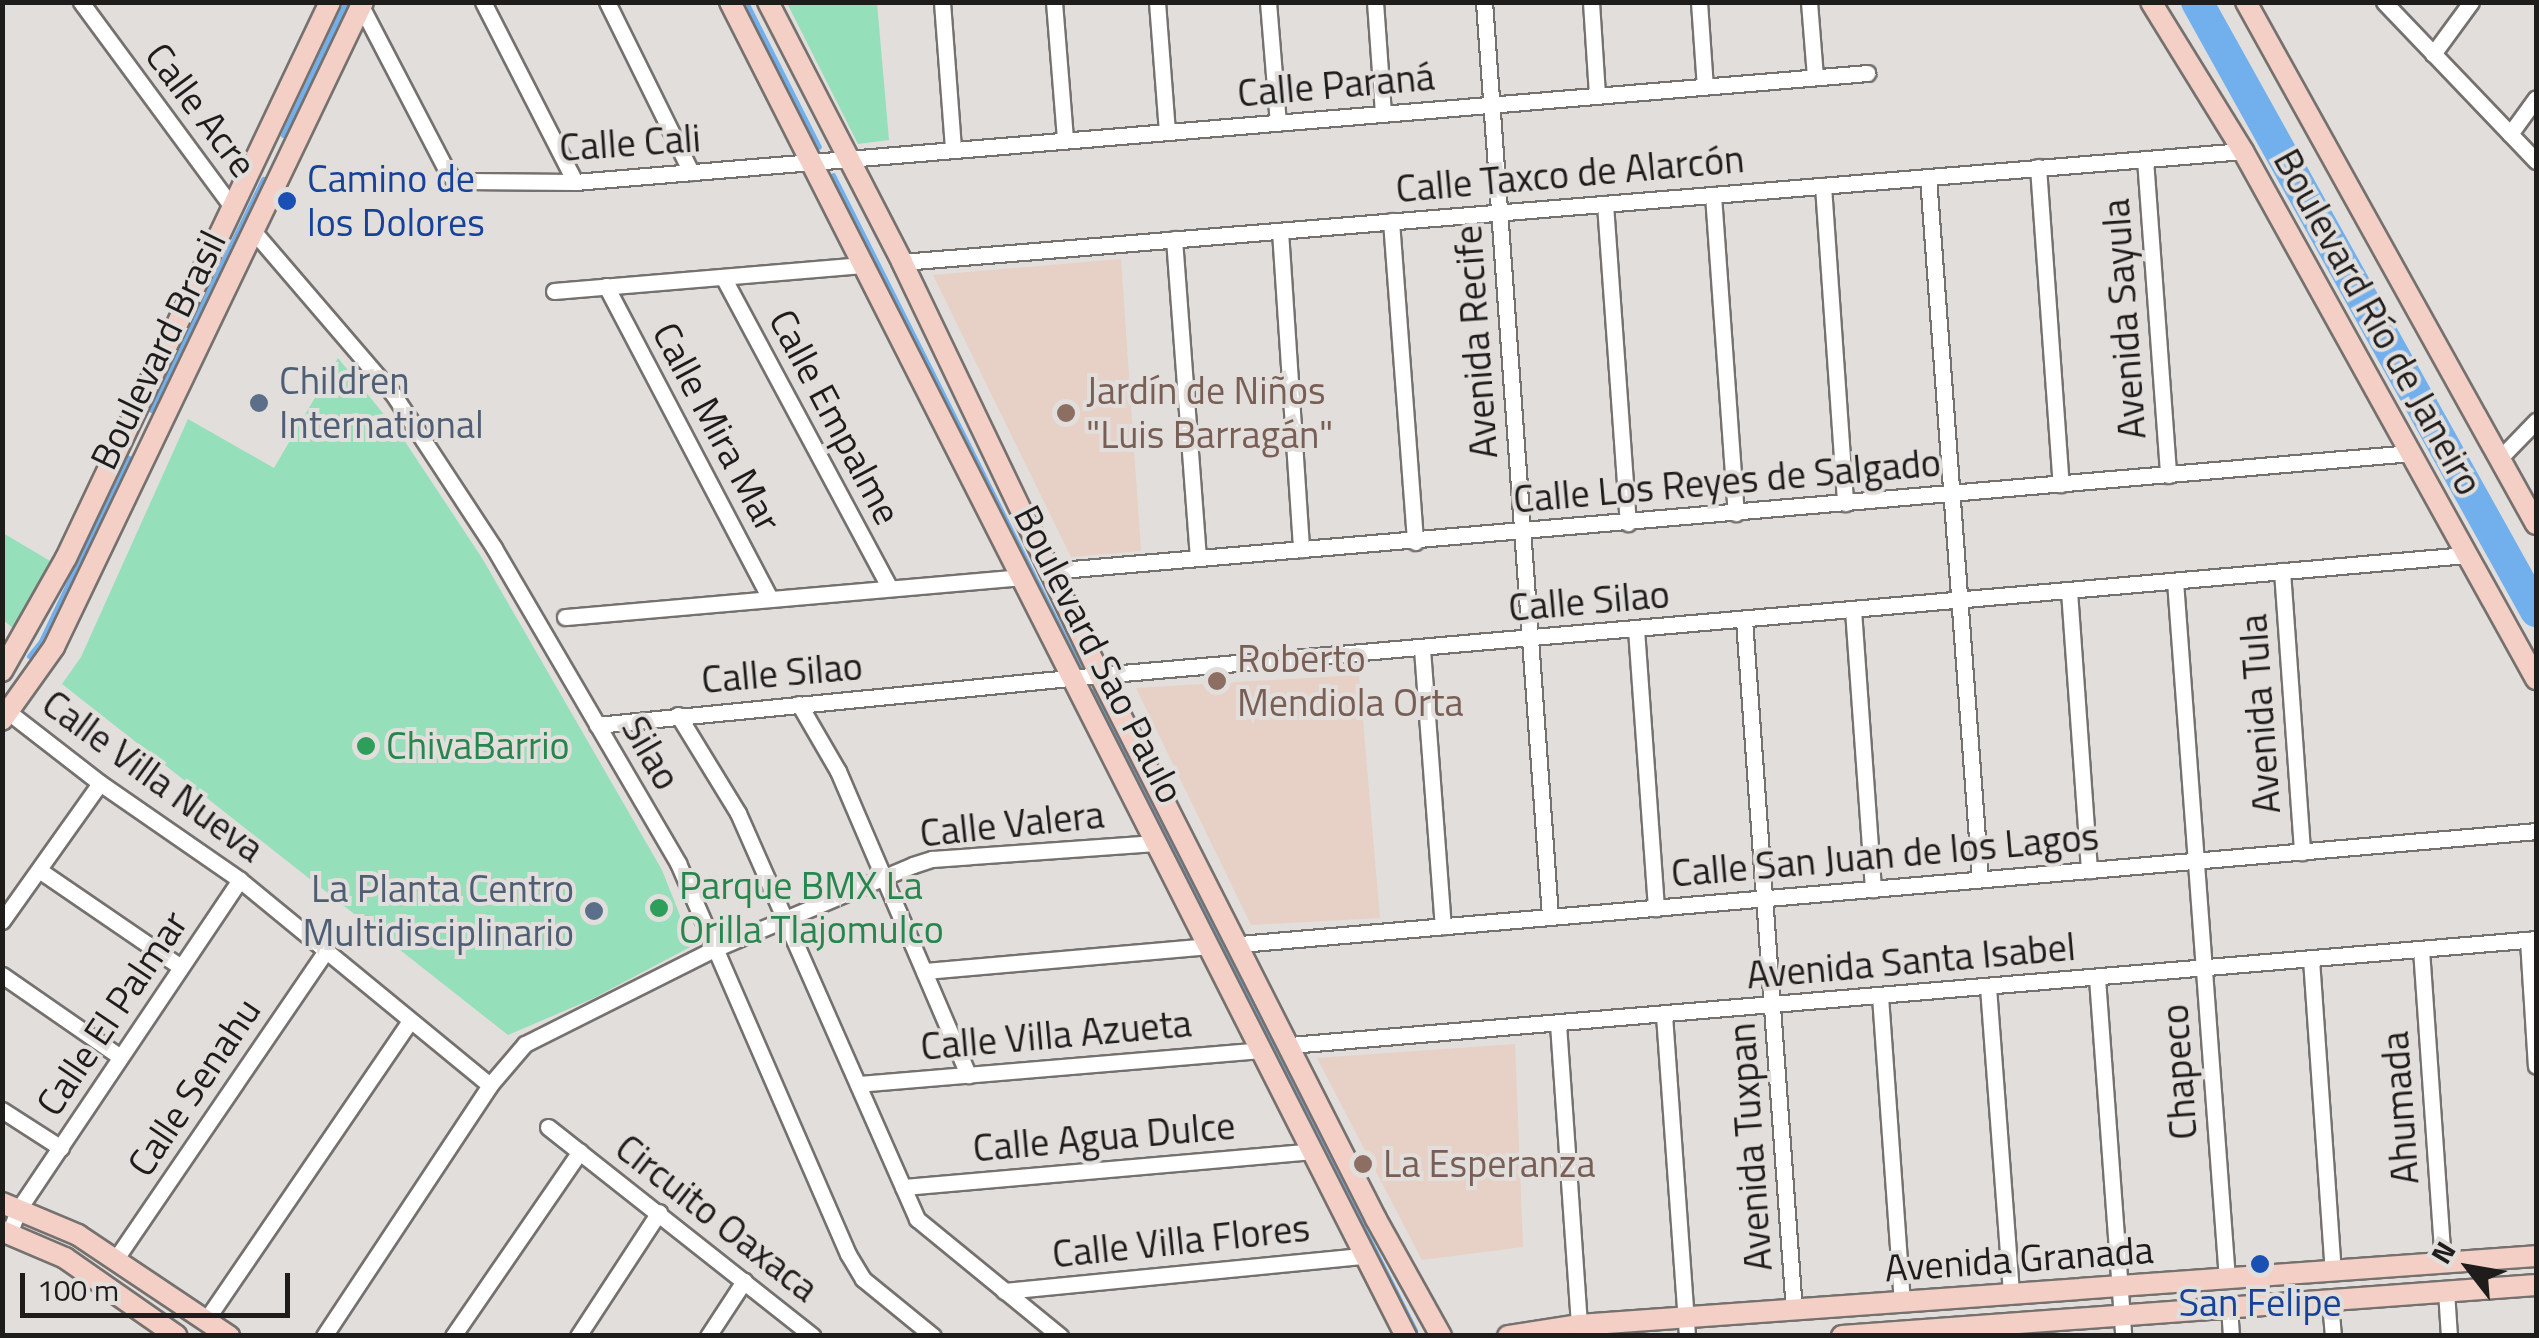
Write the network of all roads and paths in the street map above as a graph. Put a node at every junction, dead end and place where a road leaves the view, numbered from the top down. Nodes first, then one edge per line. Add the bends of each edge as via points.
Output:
1 (81, 2) edge
2 (330, 2) edge
3 (483, 2) edge
4 (607, 2) edge
5 (730, 2) edge
6 (768, 2) edge
7 (942, 2) edge
8 (1054, 2) edge
9 (1157, 2) edge
10 (1268, 2) edge
11 (1375, 2) edge
12 (1484, 2) edge
13 (1591, 2) edge
14 (1699, 2) edge
15 (1810, 2) edge
16 (2151, 2) edge
17 (2246, 2) edge
18 (2384, 2) edge
19 (2471, 2) edge
20 (362, 4) edge
21 (2433, 54) junction
22 (1866, 73) dead end
23 (1815, 78) junction
24 (1705, 86) junction
25 (1598, 96) junction
26 (2536, 98) edge
27 (1491, 105) junction
28 (1383, 114) junction
29 (1278, 122) junction
30 (1167, 132) junction
31 (2510, 134) junction
32 (1064, 140) junction
33 (263, 146) junction
34 (953, 150) junction
35 (2243, 150) junction
36 (290, 158) junction
37 (850, 158) junction
38 (2145, 159) junction
39 (2536, 161) edge
40 (812, 162) junction
41 (2038, 168) junction
42 (691, 172) junction
43 (1928, 176) junction
44 (575, 182) junction
45 (1823, 186) junction
46 (1713, 194) junction
47 (1606, 204) junction
48 (233, 208) junction
49 (1499, 212) junction
50 (1391, 221) junction
51 (1280, 230) junction
52 (254, 232) junction
53 (1174, 239) junction
54 (902, 262) junction
55 (864, 265) junction
56 (723, 277) junction
57 (606, 286) junction
58 (554, 291) dead end
59 (2536, 421) edge
60 (2411, 453) junction
61 (2500, 458) junction
62 (2168, 475) junction
63 (2061, 484) junction
64 (1952, 494) junction
65 (1845, 503) junction
66 (1736, 513) junction
67 (1628, 523) junction
68 (2536, 524) edge
69 (1522, 532) junction
70 (1414, 542) junction
71 (1301, 550) junction
72 (2468, 554) junction
73 (1198, 556) junction
74 (1049, 571) junction
75 (2282, 572) junction
76 (1021, 577) junction
77 (2176, 581) junction
78 (890, 588) junction
79 (2068, 590) junction
80 (770, 599) junction
81 (1960, 600) junction
82 (1853, 610) junction
83 (565, 617) dead end
84 (1744, 620) junction
85 (1636, 630) junction
86 (1530, 639) junction
87 (1422, 648) junction
88 (2, 670) edge
89 (1100, 675) junction
90 (2536, 679) edge
91 (1073, 680) junction
92 (799, 704) junction
93 (5, 713) edge
94 (678, 715) junction
95 (597, 725) junction
96 (100, 783) junction
97 (2536, 832) edge
98 (1155, 843) junction
99 (2302, 852) junction
100 (2196, 861) junction
101 (38, 870) junction
102 (2089, 870) junction
103 (884, 877) junction
104 (240, 880) junction
105 (1980, 880) junction
106 (1873, 889) junction
107 (1764, 898) junction
108 (1656, 908) junction
109 (1550, 916) junction
110 (785, 920) junction
111 (2, 921) edge
112 (1443, 926) junction
113 (2532, 940) edge
114 (1240, 944) junction
115 (1208, 946) junction
116 (712, 950) junction
117 (2421, 950) junction
118 (326, 951) junction
119 (2310, 959) junction
120 (179, 966) junction
121 (2204, 968) junction
122 (924, 971) junction
123 (2, 975) edge
124 (2097, 978) junction
125 (1988, 987) junction
126 (1880, 996) junction
127 (1772, 1005) junction
128 (1664, 1015) junction
129 (409, 1022) junction
130 (1558, 1024) junction
131 (1290, 1045) junction
132 (1260, 1050) junction
133 (119, 1056) junction
134 (2536, 1066) edge
135 (968, 1075) junction
136 (858, 1084) junction
137 (490, 1085) junction
138 (2, 1110) edge
139 (548, 1127) dead end
140 (61, 1148) junction
141 (580, 1151) junction
142 (1311, 1151) junction
143 (903, 1187) junction
144 (10, 1206) edge
145 (659, 1212) junction
146 (6, 1232) edge
147 (1364, 1256) junction
148 (2536, 1256) edge
149 (116, 1260) junction
150 (2443, 1262) junction
151 (2333, 1271) junction
152 (2227, 1278) junction
153 (744, 1280) junction
154 (2536, 1285) edge
155 (2119, 1287) junction
156 (1004, 1291) junction
157 (2446, 1292) junction
158 (2010, 1294) junction
159 (1902, 1302) junction
160 (2330, 1302) junction
161 (2229, 1308) junction
162 (1794, 1310) junction
163 (206, 1320) junction
164 (1579, 1325) junction
165 (2122, 1325) edge
166 (1687, 1327) edge
167 (2013, 1329) edge
168 (1904, 1333) edge
169 (177, 1336) edge
170 (229, 1336) edge
171 (324, 1336) edge
172 (452, 1336) edge
173 (578, 1336) edge
174 (708, 1336) edge
175 (813, 1336) edge
176 (933, 1336) edge
177 (1060, 1336) edge
178 (1406, 1336) edge
179 (1441, 1336) edge
180 (1508, 1336) edge
181 (1842, 1336) edge
182 (2231, 1336) edge
183 (2333, 1336) edge
184 (2449, 1336) edge

1 - 48 street, Calle Acre
2 - 33 main road, Boulevard Brasil
3 - 44 street
4 - 42 street
5 - 40 main road, Boulevard Sao Paulo
6 - 37 main road, Boulevard Sao Paulo
7 - 34 street
8 - 32 street
9 - 30 street
10 - 29 street
11 - 28 street
12 - 27 street, Avenida Recife
13 - 25 street
14 - 24 street
15 - 23 street
16 - 35 main road, Boulevard Río de Janeiro
17 - 61 main road, Boulevard Río de Janeiro
18 - 21 street
19 - 21 street
20 - 36 main road, Boulevard Brasil
20 - 44 street, Calle Cali via 453,179
21 - 31 street
22 - 23 street, Calle Paraná
23 - 24 street, Calle Paraná
24 - 25 street, Calle Paraná
25 - 27 street, Calle Paraná
26 - 31 street
27 - 28 street, Calle Paraná
27 - 49 street, Avenida Recife
28 - 29 street, Calle Paraná
29 - 30 street, Calle Paraná
30 - 32 street, Calle Paraná
31 - 39 street
32 - 34 street, Calle Paraná
33 - 36 main road
33 - 48 main road, Boulevard Brasil
34 - 37 street, Calle Paraná
35 - 38 street, Calle Taxco de Alarcón
35 - 60 main road, Boulevard Río de Janeiro
36 - 52 main road, Boulevard Brasil
37 - 40 street, Calle Paraná
37 - 54 main road, Boulevard Sao Paulo
38 - 41 street, Calle Taxco de Alarcón
38 - 62 street, Avenida Sayula
40 - 42 street, Calle Cali
40 - 55 main road, Boulevard Sao Paulo
41 - 43 street, Calle Taxco de Alarcón
41 - 63 street
42 - 44 street, Calle Cali
43 - 45 street, Calle Taxco de Alarcón
43 - 64 street
45 - 46 street, Calle Taxco de Alarcón
45 - 65 street
46 - 47 street, Calle Taxco de Alarcón
46 - 66 street
47 - 49 street, Calle Taxco de Alarcón
47 - 67 street
48 - 88 main road, Boulevard Brasil via 51,586
49 - 50 street, Calle Taxco de Alarcón
49 - 69 street, Avenida Recife
50 - 51 street, Calle Taxco de Alarcón
50 - 70 street
51 - 53 street, Calle Taxco de Alarcón
51 - 71 street
52 - 93 main road, Boulevard Brasil via 54,647
52 - 95 street, Silao via 393,394 494,548
53 - 54 street, Calle Taxco de Alarcón
53 - 73 street
54 - 74 main road, Boulevard Sao Paulo
55 - 56 street
55 - 76 main road, Boulevard Sao Paulo
56 - 57 street
56 - 78 street, Calle Empalme
57 - 58 street
57 - 80 street, Calle Mira Mar
59 - 61 street
60 - 62 street, Calle Los Reyes de Salgado
60 - 72 main road, Boulevard Río de Janeiro
61 - 68 main road, Boulevard Río de Janeiro
62 - 63 street, Calle Los Reyes de Salgado
63 - 64 street, Calle Los Reyes de Salgado
64 - 65 street, Calle Los Reyes de Salgado
64 - 81 street
65 - 66 street, Calle Los Reyes de Salgado
66 - 67 street, Calle Los Reyes de Salgado
67 - 69 street, Calle Los Reyes de Salgado
69 - 70 street, Calle Los Reyes de Salgado
69 - 86 street, Avenida Recife
70 - 71 street, Calle Los Reyes de Salgado
71 - 73 street, Calle Los Reyes de Salgado
72 - 75 street, Calle Silao
72 - 90 main road, Boulevard Río de Janeiro
73 - 74 street, Calle Los Reyes de Salgado
74 - 89 main road, Boulevard Sao Paulo
75 - 77 street, Calle Silao
75 - 99 street, Avenida Tula
76 - 78 street
76 - 91 main road, Boulevard Sao Paulo
77 - 79 street, Calle Silao
77 - 100 street, Chapeco
78 - 80 street
79 - 81 street, Calle Silao
79 - 102 street
80 - 83 street
81 - 82 street, Calle Silao
81 - 105 street
82 - 84 street, Calle Silao
82 - 106 street
84 - 85 street, Calle Silao
84 - 107 street, Avenida Tuxpan
85 - 86 street, Calle Silao
85 - 108 street
86 - 87 street, Calle Silao
86 - 109 street, Avenida Recife
87 - 89 street, Calle Silao
87 - 112 street
89 - 91 street, Calle Silao
89 - 114 main road, Boulevard Sao Paulo
91 - 92 street, Calle Silao
91 - 98 main road, Boulevard Sao Paulo
92 - 94 street, Calle Silao
92 - 103 street via 838,772
93 - 96 street, Calle Villa Nueva
94 - 95 street, Calle Silao
94 - 110 street via 738,813
95 - 116 street, Silao via 678,863
96 - 101 street
96 - 104 street, Calle Villa Nueva
97 - 99 street, Calle San Juan de los Lagos
98 - 103 street, Calle Valera via 932,859
98 - 115 main road, Boulevard Sao Paulo
99 - 100 street, Calle San Juan de los Lagos
100 - 102 street, Calle San Juan de los Lagos
100 - 121 street, Chapeco
101 - 111 street
101 - 120 street
102 - 105 street, Calle San Juan de los Lagos
103 - 110 street, Calle Valera
103 - 122 street
104 - 118 street, Calle Villa Nueva
104 - 120 street, Calle El Palmar
105 - 106 street, Calle San Juan de los Lagos
106 - 107 street, Calle San Juan de los Lagos
107 - 108 street, Calle San Juan de los Lagos
107 - 127 street, Avenida Tuxpan
108 - 109 street, Calle San Juan de los Lagos
109 - 112 street, Calle San Juan de los Lagos
110 - 116 street, Calle Valera
110 - 136 street
112 - 114 street, Calle San Juan de los Lagos
113 - 117 street, Avenida Santa Isabel
113 - 134 street
114 - 131 main road, Boulevard Sao Paulo
115 - 122 street
115 - 132 main road, Boulevard Sao Paulo
116 - 137 street, Calle Valera via 524,1044
116 - 176 street, Silao via 848,1254 864,1279
117 - 119 street, Avenida Santa Isabel
117 - 150 street, Ahumada
118 - 129 street, Calle Villa Nueva
118 - 149 street, Calle Senahu
119 - 121 street, Avenida Santa Isabel
119 - 151 street
120 - 133 street, Calle El Palmar
121 - 124 street, Avenida Santa Isabel
121 - 152 street, Chapeco
122 - 135 street
123 - 133 street
124 - 125 street, Avenida Santa Isabel
124 - 155 street
125 - 126 street, Avenida Santa Isabel
125 - 158 street
126 - 127 street, Avenida Santa Isabel
126 - 159 street
127 - 128 street, Avenida Santa Isabel
127 - 162 street, Avenida Tuxpan
128 - 130 street, Avenida Santa Isabel
128 - 166 street
129 - 137 street, Calle Villa Nueva
129 - 163 street
130 - 131 street, Avenida Santa Isabel
130 - 164 street
131 - 179 main road, Boulevard Sao Paulo
132 - 135 street, Calle Villa Azueta
132 - 142 main road, Boulevard Sao Paulo
133 - 140 street, Calle El Palmar
135 - 136 street, Calle Villa Azueta
136 - 143 street
137 - 171 street, Calle Valera
138 - 140 street
139 - 141 street, Circuito Oaxaca
140 - 144 street, Calle El Palmar
141 - 145 street, Circuito Oaxaca
141 - 172 street, Circuito Oaxaca
142 - 143 street, Calle Agua Dulce
142 - 147 main road, Boulevard Sao Paulo
143 - 156 street via 934,1237
144 - 146 street, Calle El Palmar
144 - 149 main road via 78,1235
145 - 153 street, Circuito Oaxaca
145 - 173 street
146 - 169 main road via 65,1258
147 - 156 street, Calle Villa Flores
147 - 178 main road, Boulevard Sao Paulo
148 - 150 main road, Avenida Granada
149 - 163 main road
150 - 151 main road, Avenida Granada
151 - 152 main road, Avenida Granada
152 - 155 main road, Avenida Granada
153 - 174 street
153 - 175 street, Circuito Oaxaca
154 - 157 main road, Avenida Granada
155 - 158 main road, Avenida Granada
155 - 165 street
156 - 177 street
157 - 160 main road, Avenida Granada
157 - 184 street
158 - 159 main road, Avenida Granada
159 - 162 main road, Avenida Granada
160 - 161 main road, Avenida Granada
160 - 183 street
161 - 165 main road, Avenida Granada
161 - 182 street
162 - 166 main road, Avenida Granada
163 - 170 main road
164 - 166 main road, Avenida Granada
164 - 180 main road, Avenida Granada
165 - 167 main road, Avenida Granada
167 - 168 main road, Avenida Granada
168 - 181 main road, Avenida Granada

